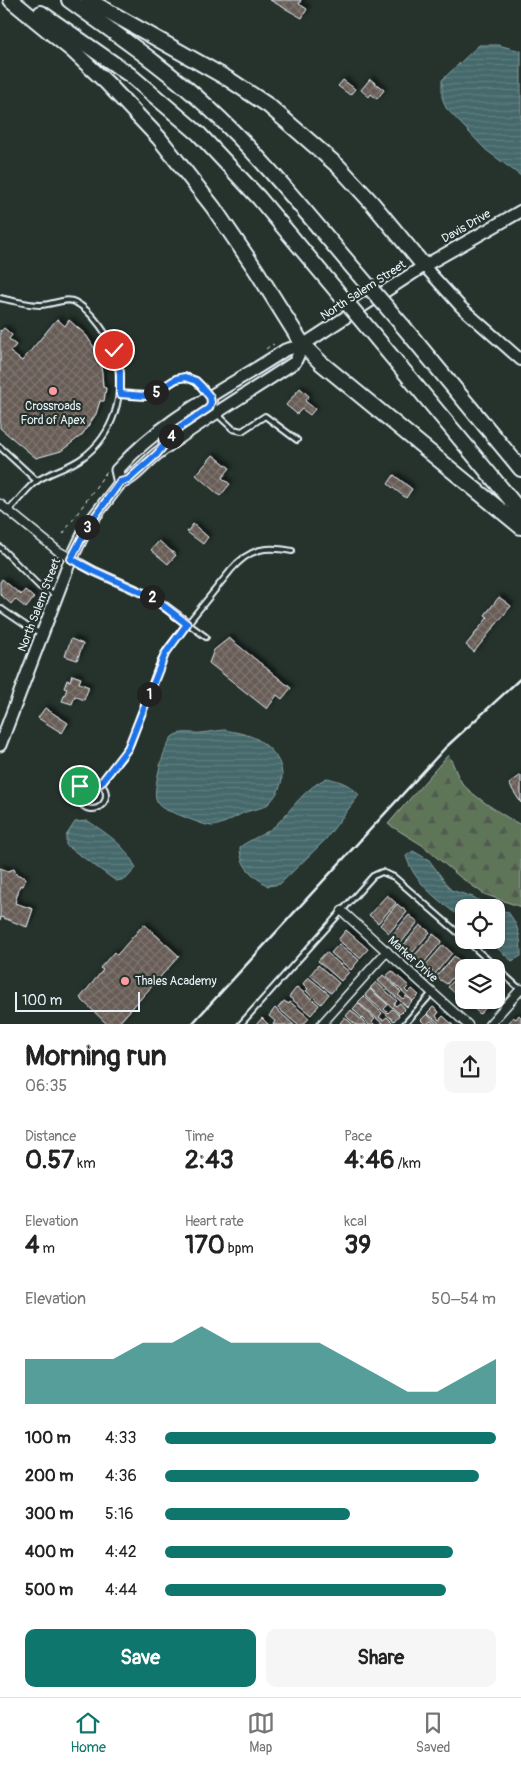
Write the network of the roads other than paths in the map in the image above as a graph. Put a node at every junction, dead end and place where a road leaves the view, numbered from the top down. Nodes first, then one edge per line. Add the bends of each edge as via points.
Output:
1 (11, 0) edge
2 (22, 0) edge
3 (69, 0) edge
4 (88, 0) edge
5 (521, 211) edge
6 (424, 266) junction
7 (0, 298) edge
8 (303, 346) junction
9 (521, 360) edge
10 (120, 394) junction
11 (210, 397) junction
12 (217, 414) junction
13 (297, 440) dead end
14 (0, 447) edge
15 (157, 454) junction
16 (521, 469) edge
17 (38, 481) junction
18 (120, 482) junction
19 (0, 504) edge
20 (8, 511) junction
21 (521, 512) edge
22 (521, 527) edge
23 (0, 548) edge
24 (292, 551) dead end
25 (71, 559) junction
26 (57, 594) junction
27 (0, 608) edge
28 (187, 624) junction
29 (42, 634) junction
30 (206, 637) dead end
31 (0, 745) edge
32 (101, 783) junction
33 (342, 910) junction
34 (455, 930) edge
35 (476, 949) edge
36 (387, 951) junction
37 (521, 989) edge
38 (433, 992) junction
39 (240, 1024) edge
40 (321, 1024) edge
41 (404, 1024) edge
42 (468, 1024) edge
43 (489, 1024) edge

1 - 8 highway via 107,82 181,164 214,207
2 - 21 highway, bridge via 130,75 199,134 259,198
3 - 16 highway, bridge via 163,68 263,164
4 - 6 highway via 230,80 269,106 339,167
5 - 6 main road, Davis Drive
6 - 8 main road, North Salem Street
6 - 9 main road, North Salem Street via 461,307
7 - 10 lane via 31,304 77,303 94,319 110,342 120,372
8 - 11 main road, North Salem Street via 285,350
8 - 12 main road, North Salem Street via 295,362
8 - 22 highway
10 - 11 lane via 145,396 185,377 196,381
10 - 17 lane via 107,430 91,451 70,466
11 - 15 main road via 209,408 176,430
11 - 18 main road, North Salem Street via 141,446 118,470
12 - 13 lane via 233,430 242,431 265,416
12 - 15 main road, North Salem Street
14 - 17 lane
15 - 18 main road, North Salem Street via 128,480
17 - 20 lane
18 - 25 main road, North Salem Street via 88,526
19 - 20 street
20 - 25 street
23 - 26 lane via 36,584
24 - 28 lane via 270,548 245,555
25 - 26 main road, North Salem Street
25 - 28 street via 152,597
26 - 29 main road, North Salem Street
27 - 29 lane
28 - 30 lane
28 - 32 lane via 165,654 128,748
29 - 31 main road, North Salem Street
32 - 32 lane via 92,780 80,786 77,794 83,806 92,809 105,802 106,792
33 - 34 lane via 373,876 388,873
33 - 36 street, Marker Drive
33 - 39 lane
35 - 37 lane
36 - 38 street, Marker Drive
36 - 40 street
37 - 43 street
38 - 41 lane
38 - 42 street, Marker Drive

